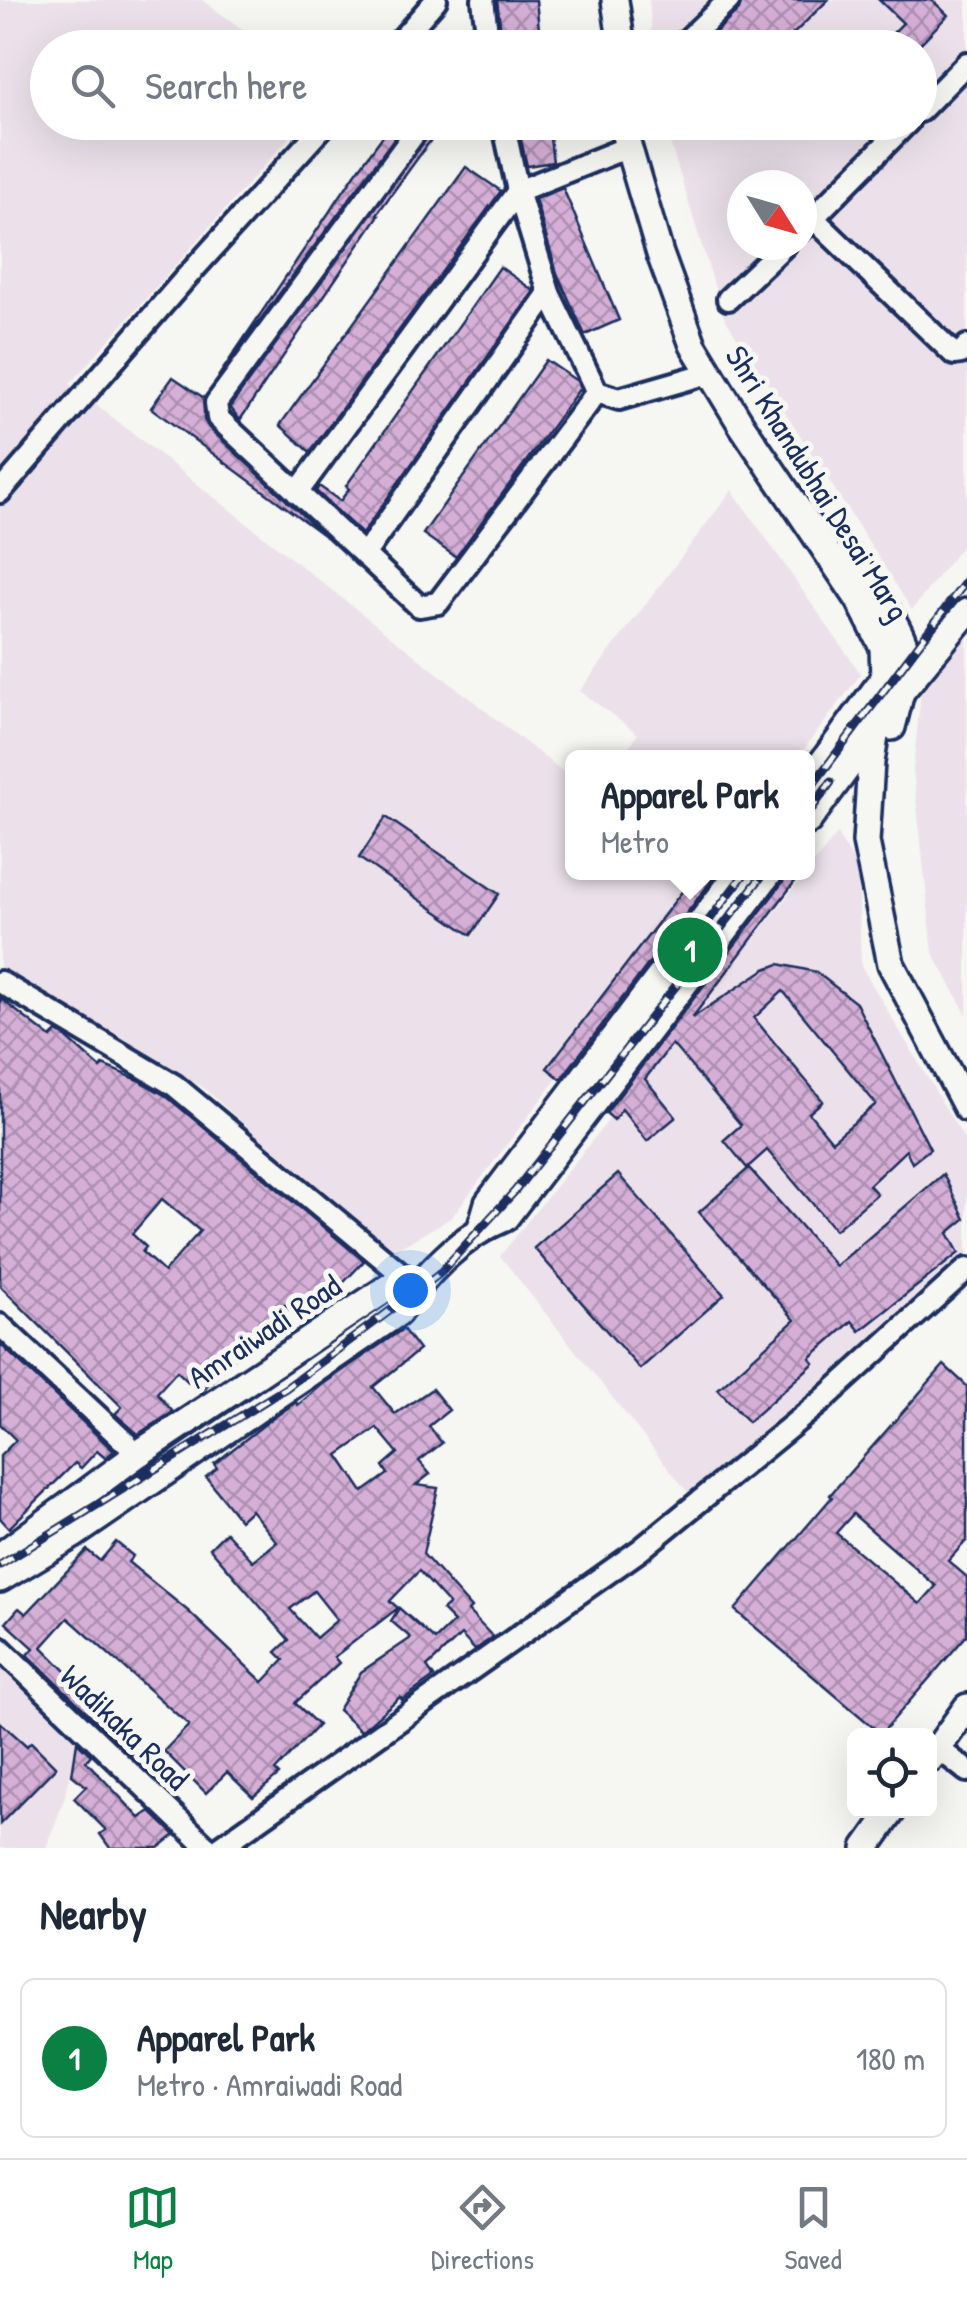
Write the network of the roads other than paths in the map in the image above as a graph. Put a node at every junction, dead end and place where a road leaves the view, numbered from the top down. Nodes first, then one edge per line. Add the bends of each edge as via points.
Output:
1 (436, 0) edge
2 (484, 0) edge
3 (600, 0) edge
4 (615, 0) edge
5 (729, 0) edge
6 (410, 30) edge
7 (485, 30) edge
8 (604, 30) edge
9 (619, 30) edge
10 (698, 30) edge
11 (967, 63) edge
12 (937, 94) edge
13 (311, 140) edge
14 (410, 140) edge
15 (507, 140) edge
16 (612, 140) edge
17 (632, 140) edge
18 (633, 140) edge
19 (890, 140) edge
20 (518, 190) junction
21 (817, 214) edge
22 (817, 231) edge
23 (769, 260) edge
24 (549, 294) junction
25 (728, 300) dead end
26 (967, 346) edge
27 (709, 374) junction
28 (597, 392) junction
29 (0, 492) edge
30 (296, 493) junction
31 (364, 555) junction
32 (857, 582) junction
33 (959, 622) edge
34 (905, 648) junction
35 (892, 686) junction
36 (879, 724) junction
37 (815, 774) edge
38 (815, 811) edge
39 (733, 880) edge
40 (764, 880) edge
41 (0, 982) edge
42 (967, 1079) edge
43 (967, 1108) edge
44 (481, 1227) junction
45 (967, 1268) edge
46 (416, 1286) junction
47 (0, 1325) edge
48 (138, 1454) junction
49 (0, 1556) edge
50 (0, 1580) edge
51 (0, 1648) edge
52 (967, 1707) edge
53 (937, 1750) edge
54 (937, 1756) edge
55 (967, 1771) edge
56 (887, 1818) edge
57 (208, 1848) edge
58 (219, 1848) edge
59 (866, 1848) edge

1 - 6 street
2 - 7 street
3 - 8 main road
4 - 9 main road
5 - 10 street
11 - 12 street
13 - 29 street
14 - 30 street via 216,402 218,418
15 - 20 street
16 - 20 street
17 - 27 main road, Shri Khandubhai Desai Marg via 693,345
18 - 32 main road, Shri Khandubhai Desai Marg via 707,337
19 - 21 street
20 - 24 street
20 - 30 street
22 - 26 street via 954,354
23 - 25 street
24 - 28 street
24 - 31 street
27 - 28 street via 620,399
27 - 32 main road, Shri Khandubhai Desai Marg
28 - 31 street via 438,603 419,606
30 - 31 street
32 - 34 main road, Shri Khandubhai Desai Marg
32 - 35 main road, Shri Khandubhai Desai Marg
33 - 34 main road
33 - 35 main road
34 - 35 main road
35 - 36 main road, Shri Khandubhai Desai Marg
35 - 37 main road
35 - 42 main road, Shri Khandubhai Desai Marg via 880,840 904,958
36 - 38 main road
36 - 43 main road, Shri Khandubhai Desai Marg via 866,842 891,964
39 - 44 main road via 488,1203
40 - 44 main road, Amraiwadi Road via 505,1218
41 - 46 street via 174,1085
44 - 46 main road, Amraiwadi Road
45 - 58 street via 823,1400 640,1550
46 - 48 main road, Amraiwadi Road via 389,1288
46 - 50 main road via 398,1313
47 - 48 street
48 - 49 main road, Amraiwadi Road
51 - 57 street, Wadikaka Road
52 - 53 main road
54 - 55 street
56 - 59 main road

